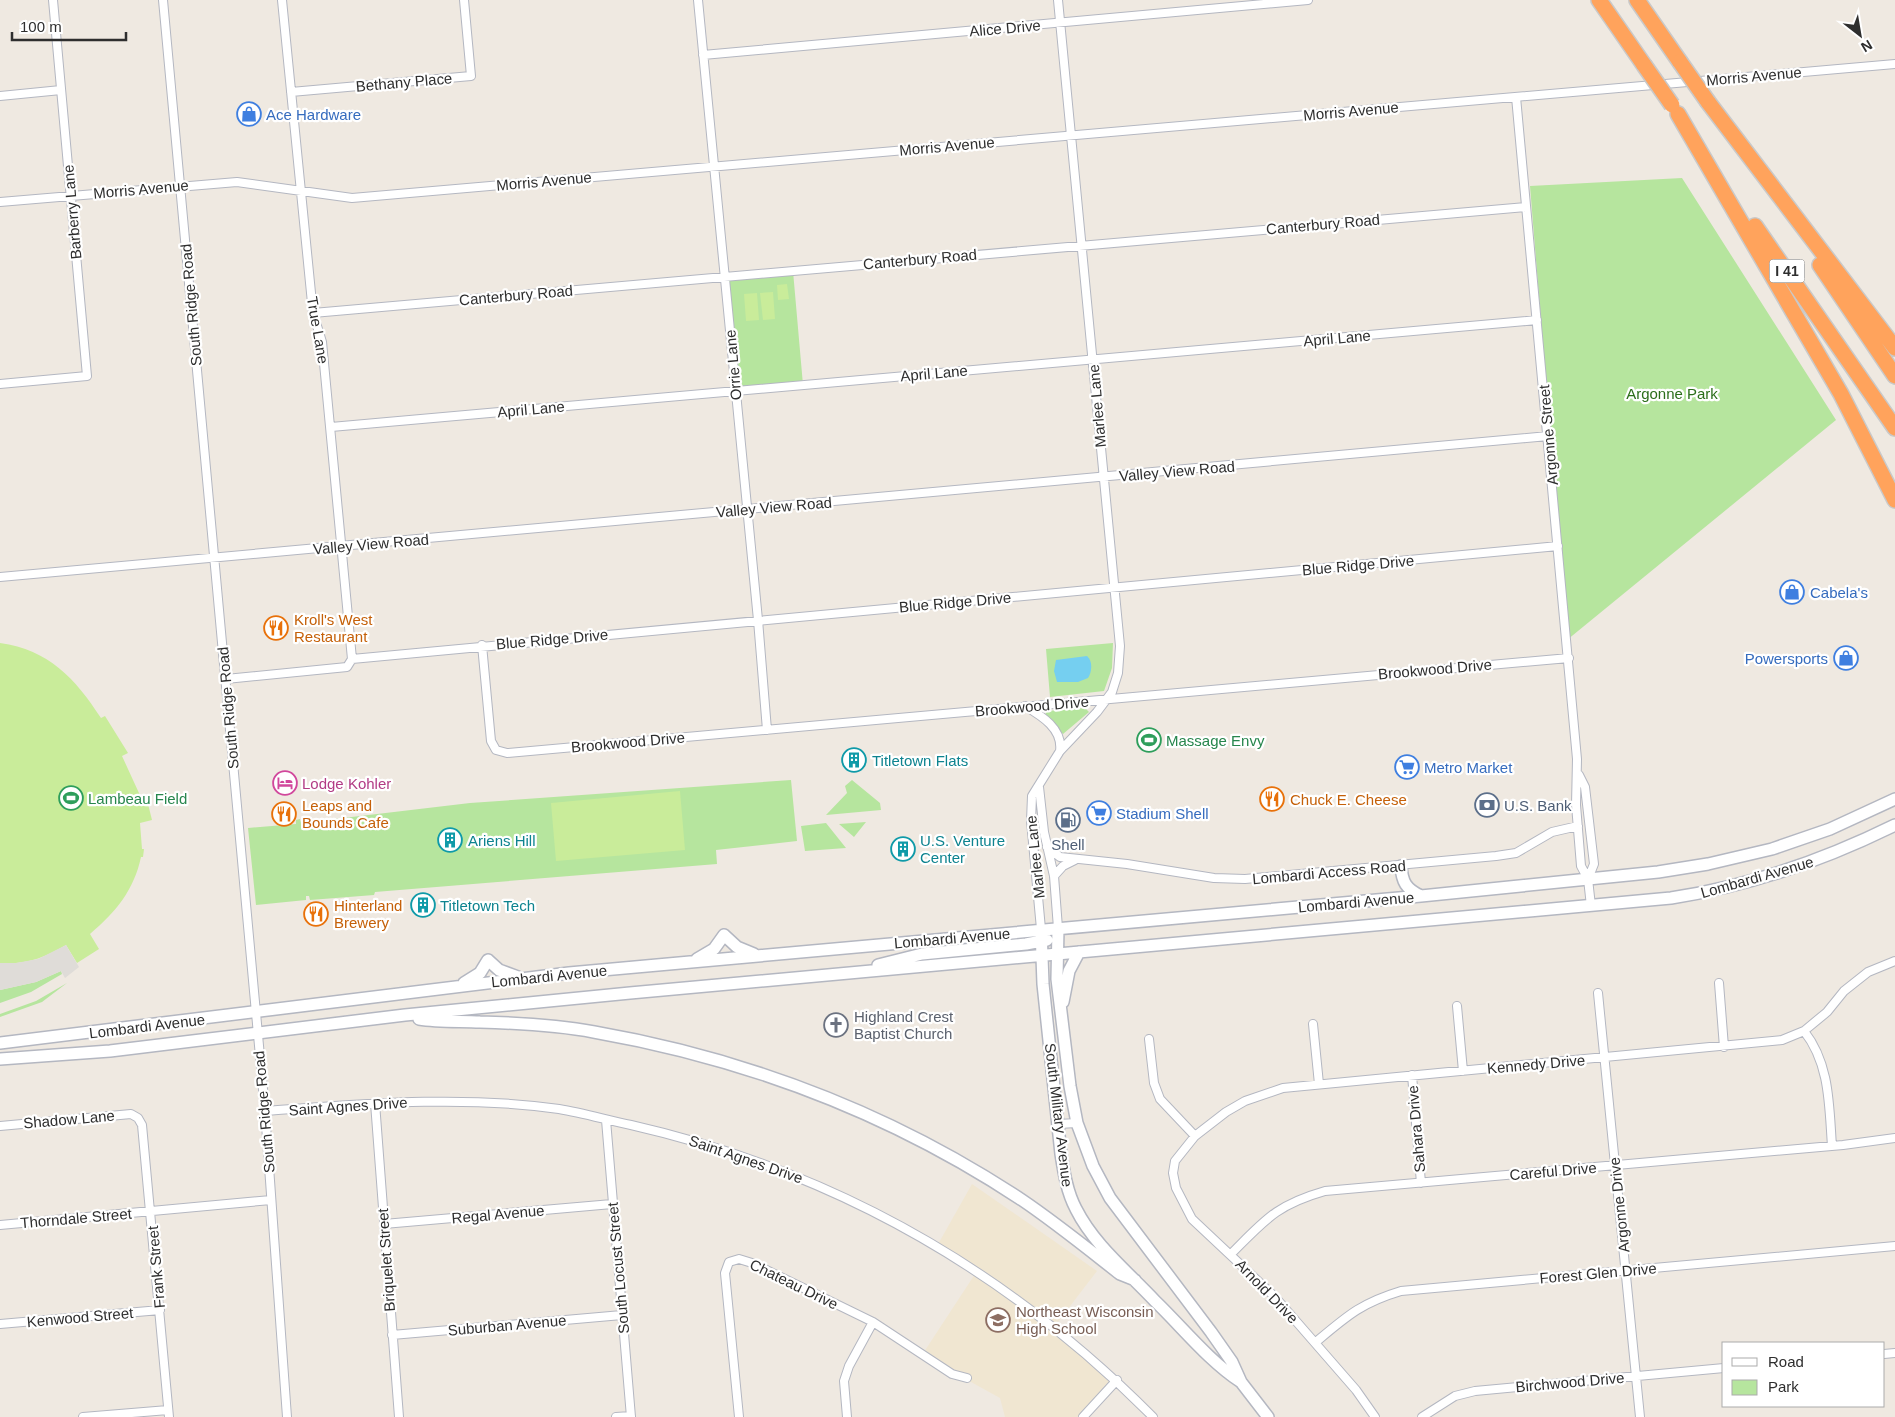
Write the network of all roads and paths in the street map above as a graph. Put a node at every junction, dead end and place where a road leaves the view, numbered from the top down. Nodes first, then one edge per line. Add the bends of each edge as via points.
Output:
1 (53, 0) edge
2 (163, 0) edge
3 (282, 0) edge
4 (464, 0) edge
5 (698, 0) edge
6 (1058, 0) edge
7 (1308, 0) edge
8 (1599, 0) edge
9 (1637, 0) edge
10 (1060, 23) junction
11 (703, 55) junction
12 (1895, 64) edge
13 (61, 90) junction
14 (292, 92) junction
15 (0, 96) edge
16 (1516, 97) junction
17 (1675, 110) junction
18 (1071, 135) junction
19 (1746, 156) junction
20 (714, 166) junction
21 (180, 186) junction
22 (301, 192) junction
23 (70, 196) junction
24 (0, 202) edge
25 (1526, 207) junction
26 (1082, 245) junction
27 (724, 276) junction
28 (313, 313) junction
29 (1537, 320) junction
30 (1895, 348) edge
31 (1092, 358) junction
32 (1895, 376) edge
33 (0, 384) edge
34 (735, 391) junction
35 (331, 427) junction
36 (1895, 428) edge
37 (1548, 436) junction
38 (1104, 478) junction
39 (1895, 500) edge
40 (746, 510) junction
41 (1558, 546) junction
42 (342, 547) junction
43 (215, 558) junction
44 (0, 577) edge
45 (1114, 588) junction
46 (758, 620) junction
47 (482, 646) junction
48 (1568, 658) junction
49 (352, 659) junction
50 (226, 679) junction
51 (1107, 699) junction
52 (1025, 706) junction
53 (767, 730) junction
54 (1060, 751) junction
55 (1578, 773) junction
56 (1039, 787) junction
57 (1895, 799) edge
58 (1895, 825) edge
59 (1578, 826) junction
60 (1047, 847) junction
61 (1075, 860) junction
62 (1401, 866) junction
63 (1054, 876) junction
64 (1588, 879) junction
65 (1402, 881) junction
66 (1421, 896) junction
67 (1387, 899) junction
68 (1591, 906) junction
69 (1058, 928) junction
70 (1041, 929) junction
71 (1041, 942) junction
72 (1079, 952) junction
73 (1056, 954) junction
74 (759, 955) junction
75 (1042, 955) junction
76 (1895, 961) edge
77 (688, 962) junction
78 (863, 972) junction
79 (520, 978) junction
80 (1718, 983) dead end
81 (458, 986) junction
82 (1598, 993) dead end
83 (1457, 1006) dead end
84 (1061, 1009) junction
85 (256, 1013) junction
86 (405, 1015) junction
87 (1314, 1024) dead end
88 (1804, 1031) junction
89 (258, 1033) junction
90 (1150, 1039) dead end
91 (0, 1043) edge
92 (1724, 1047) junction
93 (1605, 1058) junction
94 (0, 1060) edge
95 (1463, 1071) junction
96 (1412, 1075) junction
97 (1319, 1084) junction
98 (375, 1103) junction
99 (266, 1111) junction
100 (138, 1118) joint
101 (606, 1120) junction
102 (1077, 1122) junction
103 (1058, 1124) junction
104 (0, 1126) edge
105 (1195, 1136) junction
106 (1895, 1138) edge
107 (1832, 1146) junction
108 (1175, 1161) joint
109 (1615, 1165) junction
110 (1421, 1183) junction
111 (271, 1200) junction
112 (612, 1204) junction
113 (151, 1212) junction
114 (384, 1224) junction
115 (0, 1225) edge
116 (1895, 1246) edge
117 (1231, 1254) junction
118 (1626, 1271) junction
119 (1135, 1280) junction
120 (160, 1310) junction
121 (622, 1315) junction
122 (873, 1322) junction
123 (0, 1324) edge
124 (392, 1335) junction
125 (1316, 1342) junction
126 (1722, 1368) edge
127 (1636, 1376) junction
128 (967, 1378) dead end
129 (1117, 1380) junction
130 (1241, 1382) junction
131 (168, 1413) edge
132 (631, 1416) edge
133 (83, 1417) edge
134 (286, 1417) edge
135 (398, 1417) edge
136 (616, 1417) edge
137 (739, 1417) edge
138 (847, 1417) edge
139 (1083, 1417) edge
140 (1153, 1417) edge
141 (1268, 1417) edge
142 (1375, 1417) edge
143 (1422, 1417) edge
144 (1640, 1417) edge

1 - 13 street, Barberry Lane
2 - 21 street, South Ridge Road
3 - 14 street, True Lane
4 - 14 street, Bethany Place via 471,76
5 - 11 street, Orrie Lane
6 - 10 street, Marlee Lane
7 - 10 street, Alice Drive
8 - 17 highway, I 41, bridge
9 - 19 highway, I 41, bridge
10 - 11 street, Alice Drive
10 - 18 street, Marlee Lane
11 - 20 street, Orrie Lane
12 - 16 street, Morris Avenue
13 - 15 street
13 - 23 street, Barberry Lane
14 - 22 street, True Lane
16 - 18 street, Morris Avenue
16 - 25 street, Argonne Street
17 - 36 highway, I 41
17 - 39 highway via 1832,377
18 - 20 street, Morris Avenue
18 - 26 street, Marlee Lane
19 - 30 highway
19 - 32 highway, I 41
20 - 22 street, Morris Avenue via 352,198
20 - 27 street, Orrie Lane
21 - 22 street, Morris Avenue via 237,182
21 - 23 street, Morris Avenue
21 - 43 street, South Ridge Road
22 - 28 street, True Lane
23 - 24 street, Morris Avenue
23 - 33 street, Barberry Lane via 87,376
25 - 26 street, Canterbury Road
25 - 29 street, Argonne Street
26 - 27 street, Canterbury Road
26 - 31 street, Marlee Lane
27 - 28 street, Canterbury Road
27 - 34 street, Orrie Lane
28 - 35 street, True Lane via 322,342
29 - 31 street, April Lane
29 - 37 street, Argonne Street
31 - 34 street, April Lane
31 - 38 street, Marlee Lane
34 - 35 street, April Lane
34 - 40 street, Orrie Lane
35 - 42 street, True Lane
37 - 38 street, Valley View Road
37 - 41 street, Argonne Street
38 - 40 street, Valley View Road
38 - 45 street, Marlee Lane
40 - 42 street, Valley View Road
40 - 46 street, Orrie Lane
41 - 45 street, Blue Ridge Drive
41 - 48 street, Argonne Street
42 - 43 street, Valley View Road
42 - 49 street, True Lane
43 - 44 street, Valley View Road
43 - 50 street, South Ridge Road
45 - 46 street, Blue Ridge Drive
45 - 51 street, Marlee Lane via 1120,646 1118,673
46 - 47 street, Blue Ridge Drive
46 - 53 street, Orrie Lane
47 - 49 street, Blue Ridge Drive
47 - 53 street, Brookwood Drive via 491,736 496,750 507,753
48 - 51 street, Brookwood Drive
48 - 55 street, Argonne Street
49 - 50 street via 347,668
50 - 85 street, South Ridge Road
51 - 52 street, Brookwood Drive
51 - 54 street, Marlee Lane
52 - 53 street, Brookwood Drive
52 - 54 street via 1042,716 1054,730 1060,739
54 - 56 street, Marlee Lane
55 - 59 street, Argonne Street
55 - 64 street, Argonne Street via 1585,787 1594,864
56 - 60 street, Marlee Lane
56 - 70 street, Marlee Lane via 1032,796 1030,810
57 - 64 main road, Lombardi Avenue via 1830,829 1772,849 1683,868
58 - 68 main road, Lombardi Avenue via 1830,855 1745,883 1680,897
59 - 62 street, Lombardi Access Road via 1552,832 1516,853
59 - 64 street, Argonne Street via 1581,866
60 - 61 street, Lombardi Access Road via 1058,857
60 - 63 street, Marlee Lane
61 - 62 street, Lombardi Access Road via 1114,862 1225,879
61 - 63 street via 1060,867
62 - 65 main road
63 - 69 street, Marlee Lane
64 - 66 main road, Lombardi Avenue
64 - 68 street, Argonne Street
65 - 66 main road
65 - 67 main road
66 - 67 main road, Lombardi Avenue
67 - 69 main road, Lombardi Avenue
68 - 72 main road, Lombardi Avenue
69 - 70 main road, Lombardi Avenue
69 - 71 main road via 1052,937
69 - 73 main road, South Military Avenue
70 - 71 main road, South Military Avenue
70 - 74 main road, Lombardi Avenue
71 - 75 main road, South Military Avenue
71 - 78 main road via 922,954
72 - 73 main road, Lombardi Avenue
72 - 84 main road via 1069,971
73 - 75 main road, Lombardi Avenue
73 - 84 main road, South Military Avenue
74 - 77 main road, Lombardi Avenue
74 - 77 main road via 736,947 724,935 711,952
75 - 78 main road, Lombardi Avenue
75 - 103 main road, South Military Avenue
76 - 88 street, Kennedy Drive via 1868,972
77 - 79 main road, Lombardi Avenue
78 - 86 main road, Lombardi Avenue
79 - 81 main road, Lombardi Avenue
79 - 81 main road via 497,969 488,960 478,975
80 - 92 street
81 - 85 main road, Lombardi Avenue
82 - 93 street, Argonne Drive
83 - 95 street
84 - 102 main road, South Military Avenue
85 - 89 street, South Ridge Road
85 - 91 main road, Lombardi Avenue
86 - 89 main road, Lombardi Avenue
86 - 119 main road via 423,1020 514,1023 593,1032 688,1052 807,1089 945,1153 1037,1210 1120,1274
87 - 97 street
88 - 92 street, Kennedy Drive via 1768,1043
88 - 107 street via 1822,1064 1828,1089
89 - 94 main road, Lombardi Avenue
89 - 99 street, South Ridge Road
90 - 105 street via 1154,1084 1160,1100
92 - 93 street, Kennedy Drive
93 - 95 street, Kennedy Drive
93 - 109 street, Argonne Drive
95 - 96 street, Kennedy Drive
96 - 97 street, Kennedy Drive
96 - 110 street, Sahara Drive
97 - 105 street, Kennedy Drive via 1283,1088 1245,1101
98 - 99 street, Saint Agnes Drive
98 - 101 street, Saint Agnes Drive via 495,1103 560,1110
98 - 114 street, Briquelet Street
99 - 111 street, South Ridge Road
100 - 104 street, Shadow Lane via 131,1114
100 - 113 street, Frank Street via 142,1125
101 - 112 street, South Locust Street
101 - 129 street, Saint Agnes Drive via 738,1154 805,1179 886,1217 961,1260 1028,1306
102 - 103 street
102 - 130 main road, South Military Avenue via 1092,1166 1107,1193 1216,1340
103 - 119 main road, South Military Avenue via 1064,1175 1076,1210 1096,1240
105 - 108 street, Kennedy Drive
106 - 107 street, Careful Drive
107 - 109 street, Careful Drive
108 - 117 street, Arnold Drive via 1176,1188 1192,1220
109 - 110 street, Careful Drive
109 - 118 street, Argonne Drive
110 - 117 street, Careful Drive via 1325,1192 1298,1199 1271,1214
111 - 113 street, Thorndale Street
111 - 134 street, South Ridge Road
112 - 114 street, Regal Avenue
112 - 121 street, South Locust Street
113 - 115 street, Thorndale Street
113 - 120 street, Frank Street
114 - 124 street, Briquelet Street
116 - 118 street, Forest Glen Drive
117 - 125 street, Arnold Drive
118 - 125 street, Forest Glen Drive via 1401,1292 1375,1299 1350,1313
118 - 127 street, Argonne Drive
119 - 130 main road, South Military Avenue via 1209,1356
120 - 123 street, Kenwood Street
120 - 131 street, Frank Street
121 - 124 street, Suburban Avenue
121 - 132 street, South Locust Street
122 - 128 street, Chateau Drive via 952,1374
122 - 137 street, Chateau Drive via 752,1263 740,1259 729,1262 725,1273
122 - 138 street via 848,1366 844,1381
124 - 135 street, Briquelet Street
125 - 142 street, Arnold Drive
126 - 127 street, Birchwood Drive
127 - 143 street, Birchwood Drive via 1476,1391 1455,1396
127 - 144 street, Argonne Drive
129 - 139 street
129 - 140 street, Saint Agnes Drive
130 - 141 main road, South Military Avenue
131 - 133 street
132 - 136 street

